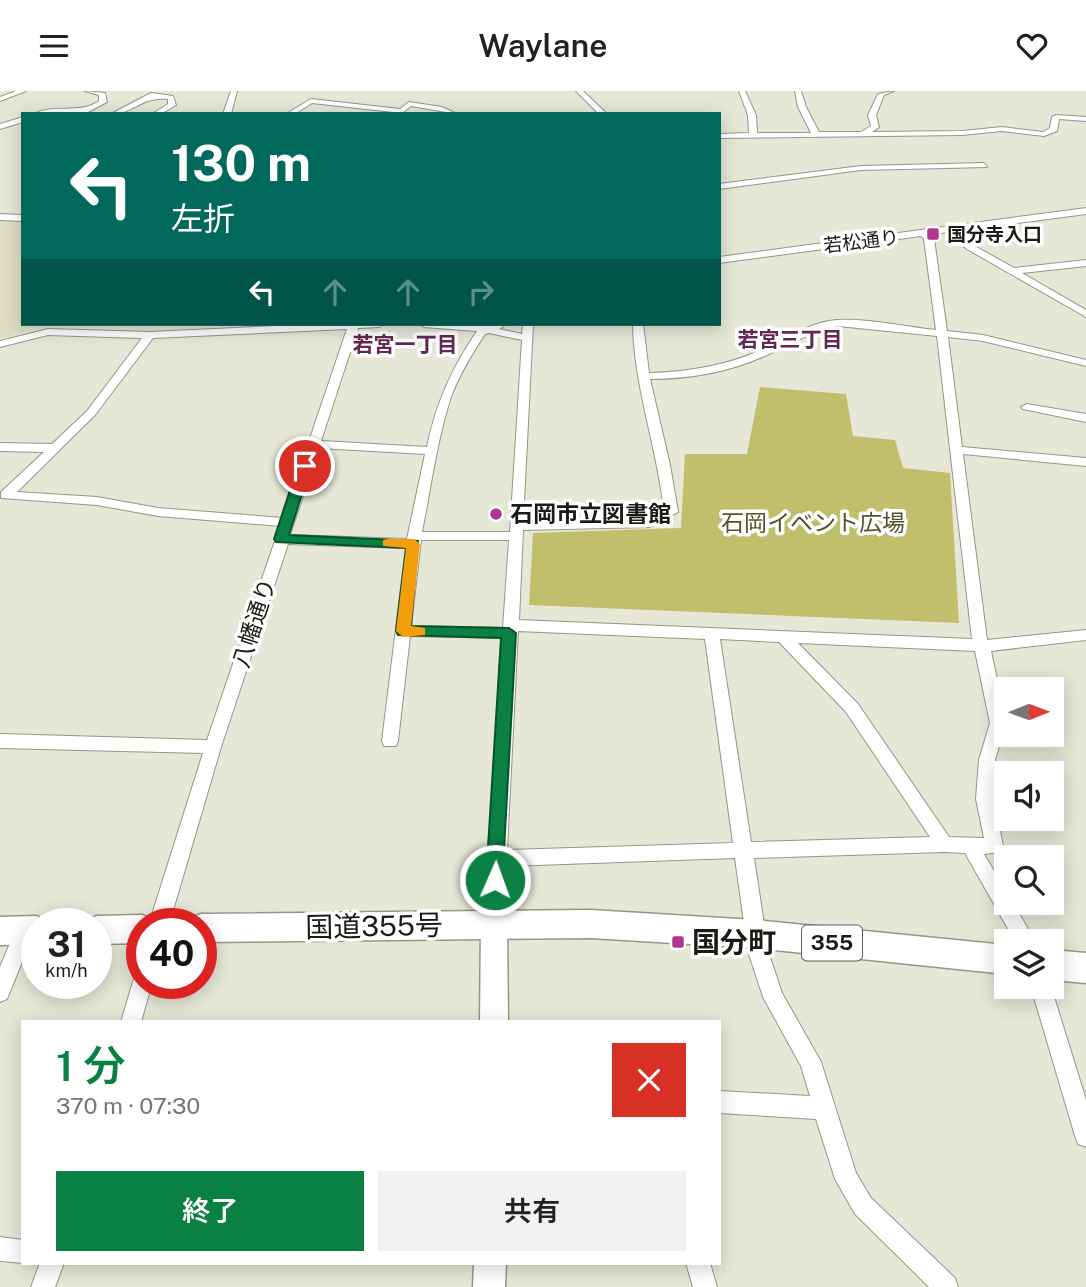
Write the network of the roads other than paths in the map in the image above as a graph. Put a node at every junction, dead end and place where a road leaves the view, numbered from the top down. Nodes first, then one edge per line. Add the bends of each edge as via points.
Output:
1 (23, 91) edge
2 (88, 91) edge
3 (234, 91) edge
4 (579, 91) edge
5 (742, 91) edge
6 (798, 91) edge
7 (891, 91) edge
8 (0, 99) edge
9 (41, 112) edge
10 (118, 112) edge
11 (159, 112) edge
12 (228, 112) edge
13 (292, 112) edge
14 (449, 112) edge
15 (602, 112) edge
16 (1086, 119) edge
17 (21, 120) edge
18 (0, 127) edge
19 (864, 132) junction
20 (753, 134) junction
21 (816, 134) junction
22 (721, 136) edge
23 (984, 165) dead end
24 (721, 187) edge
25 (1086, 211) edge
26 (0, 217) edge
27 (21, 218) edge
28 (949, 229) junction
29 (924, 233) junction
30 (721, 260) edge
31 (1086, 263) edge
32 (1014, 271) junction
33 (1086, 314) edge
34 (38, 326) edge
35 (303, 326) edge
36 (353, 326) edge
37 (450, 326) edge
38 (495, 326) edge
39 (638, 326) edge
40 (203, 328) edge
41 (146, 329) edge
42 (487, 329) junction
43 (528, 331) edge
44 (32, 334) junction
45 (941, 335) junction
46 (0, 344) edge
47 (1086, 363) edge
48 (644, 376) junction
49 (1027, 407) dead end
50 (1086, 418) edge
51 (312, 444) junction
52 (0, 447) edge
53 (52, 448) junction
54 (957, 450) junction
55 (432, 451) junction
56 (1086, 462) edge
57 (286, 522) junction
58 (515, 531) junction
59 (281, 539) junction
60 (414, 540) junction
61 (510, 629) junction
62 (403, 631) junction
63 (712, 634) junction
64 (1086, 635) edge
65 (783, 637) junction
66 (980, 645) junction
67 (0, 741) edge
68 (390, 741) dead end
69 (213, 747) junction
70 (943, 844) junction
71 (970, 846) junction
72 (744, 852) junction
73 (496, 858) junction
74 (164, 908) edge
75 (494, 924) junction
76 (217, 928) edge
77 (1018, 929) edge
78 (21, 930) edge
79 (755, 934) junction
80 (994, 959) edge
81 (1064, 966) edge
82 (1086, 968) edge
83 (0, 992) edge
84 (137, 999) edge
85 (1045, 999) edge
86 (132, 1020) edge
87 (494, 1020) edge
88 (721, 1102) edge
89 (824, 1108) junction
90 (1086, 1136) edge
91 (0, 1249) edge
92 (21, 1252) edge
93 (51, 1265) edge
94 (490, 1265) edge
95 (699, 1265) edge
96 (43, 1287) edge
97 (489, 1287) edge
98 (705, 1287) edge
99 (946, 1287) edge

1 - 8 street
2 - 9 street via 103,94 103,102 88,111 50,108
3 - 12 street
4 - 15 street
5 - 20 street via 752,115
6 - 21 street
7 - 19 street via 881,94 873,115 875,127
10 - 11 street via 151,95 171,97 172,106
13 - 14 street via 311,101 402,111 409,104
16 - 19 street via 1056,117 1054,129 1044,134 1002,129
17 - 18 street
19 - 21 street
20 - 21 street
20 - 22 street
23 - 24 street via 848,170
25 - 28 street, 若松通り
26 - 27 street
28 - 29 street, 若松通り
28 - 32 street via 970,247
29 - 30 street, 若松通り
29 - 45 street via 929,239
31 - 32 street
32 - 33 street
34 - 44 street
35 - 40 street
36 - 51 street, 八幡通り
37 - 42 street
38 - 42 street
39 - 48 street
40 - 41 street
41 - 44 street via 135,334
41 - 53 street via 91,413
42 - 43 street
42 - 55 street via 462,362 446,395
43 - 58 street
44 - 46 street
45 - 47 street via 983,338
45 - 48 street via 864,324 823,324 731,365 698,374
45 - 54 street
48 - 58 street via 671,512 649,523
49 - 50 street
51 - 55 street
51 - 57 street, 八幡通り
52 - 53 street
53 - 57 street via 6,495
54 - 56 street
54 - 66 street
55 - 60 street
57 - 59 street, 八幡通り
58 - 60 street
58 - 61 street
59 - 60 street
59 - 69 street, 八幡通り
60 - 62 street
61 - 62 street
61 - 63 street
61 - 73 street
62 - 68 street
63 - 65 street
63 - 72 street
64 - 66 street
65 - 66 street
65 - 70 street via 852,708
66 - 71 street via 998,723 987,760 985,800 994,846
67 - 69 street
69 - 74 street, 八幡通り
70 - 71 street
70 - 72 street
71 - 77 street
72 - 73 street
72 - 79 street
73 - 75 street
75 - 76 highway, 国道355号 / 355
75 - 79 highway, 国道355号 / 355 via 591,924
75 - 87 main road
78 - 83 street
79 - 80 highway, 国道355号 / 355
79 - 89 street via 773,997 810,1062
81 - 82 highway
84 - 86 street
85 - 90 street
88 - 89 street
89 - 99 street via 846,1179 863,1206
91 - 92 street
93 - 96 street
94 - 97 main road
95 - 98 street

